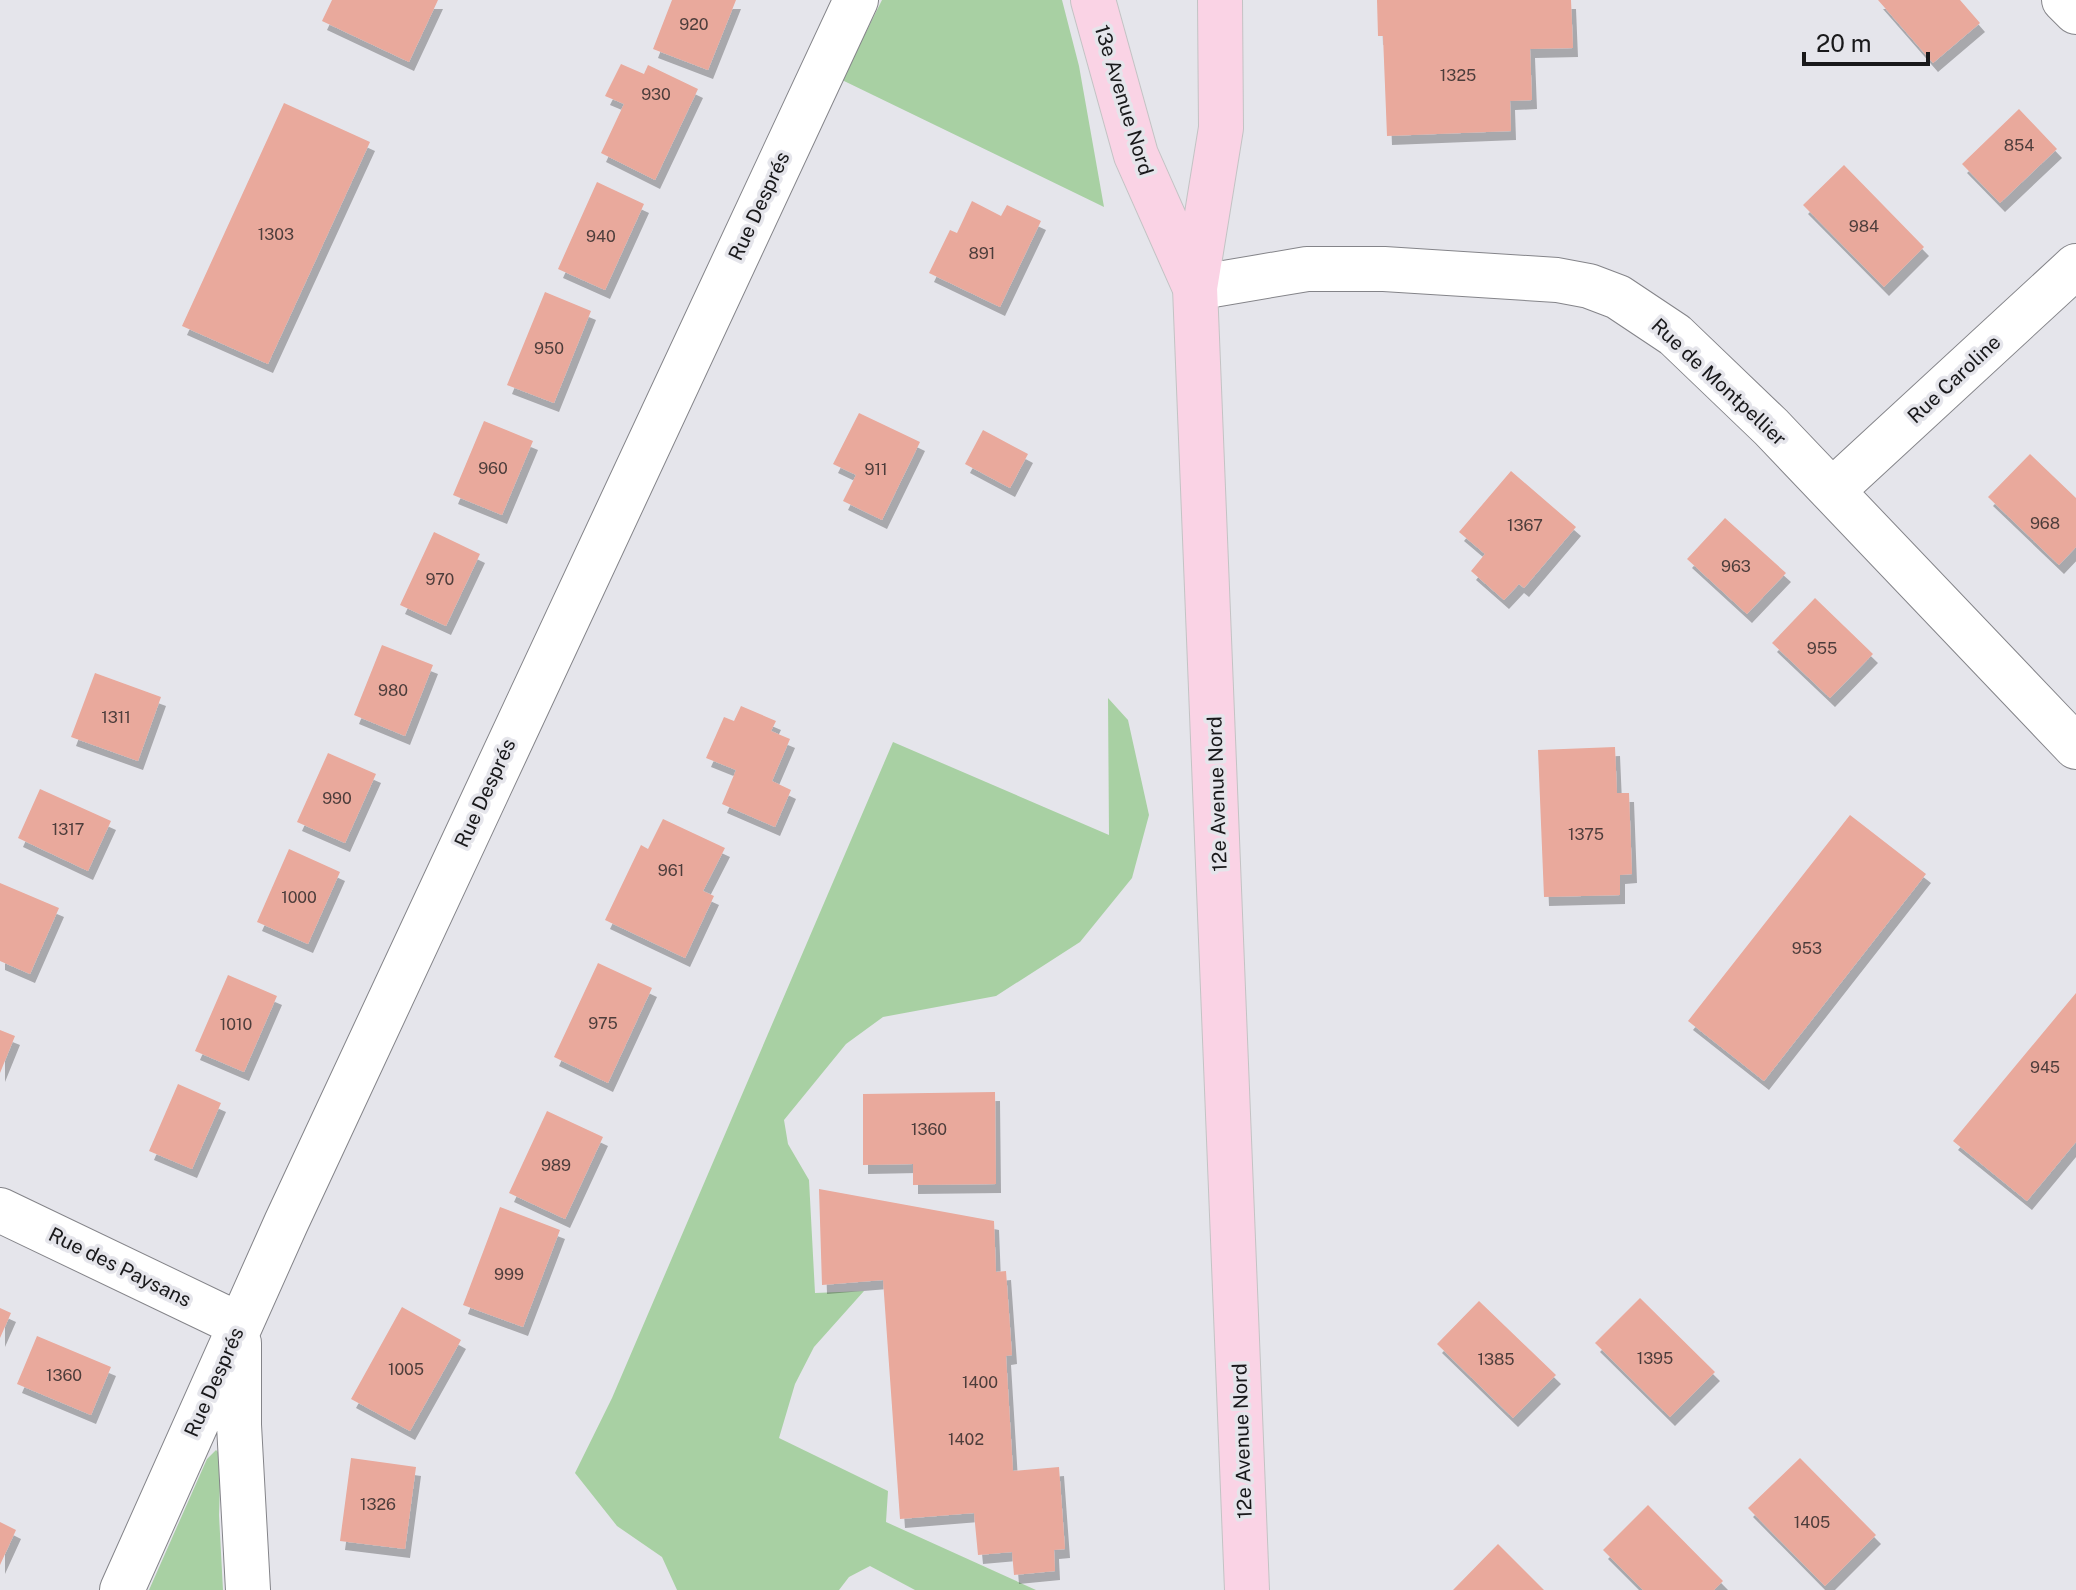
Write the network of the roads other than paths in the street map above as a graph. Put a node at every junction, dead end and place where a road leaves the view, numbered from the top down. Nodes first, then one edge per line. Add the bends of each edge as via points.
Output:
1 (856, 0) edge
2 (1093, 0) edge
3 (1220, 0) edge
4 (2064, 0) edge
5 (2076, 12) edge
6 (2076, 266) edge
7 (1195, 288) junction
8 (1832, 491) junction
9 (2076, 747) edge
10 (0, 1210) edge
11 (240, 1325) junction
12 (122, 1590) edge
13 (248, 1590) edge
14 (1247, 1590) edge

1 - 11 street, Rue Després
2 - 7 main road, 13e Avenue Nord via 1136,155
3 - 7 main road, 12e Avenue Nord via 1221,128
4 - 5 street
6 - 8 street, Rue Caroline
7 - 8 street, Rue de Montpellier via 1307,269 1415,271 1589,286 1618,297 1675,335
7 - 14 main road, 12e Avenue Nord
8 - 9 street, Rue de Montpellier
10 - 11 street, Rue des Paysans
11 - 12 street, Rue Després
11 - 13 street via 239,1425

